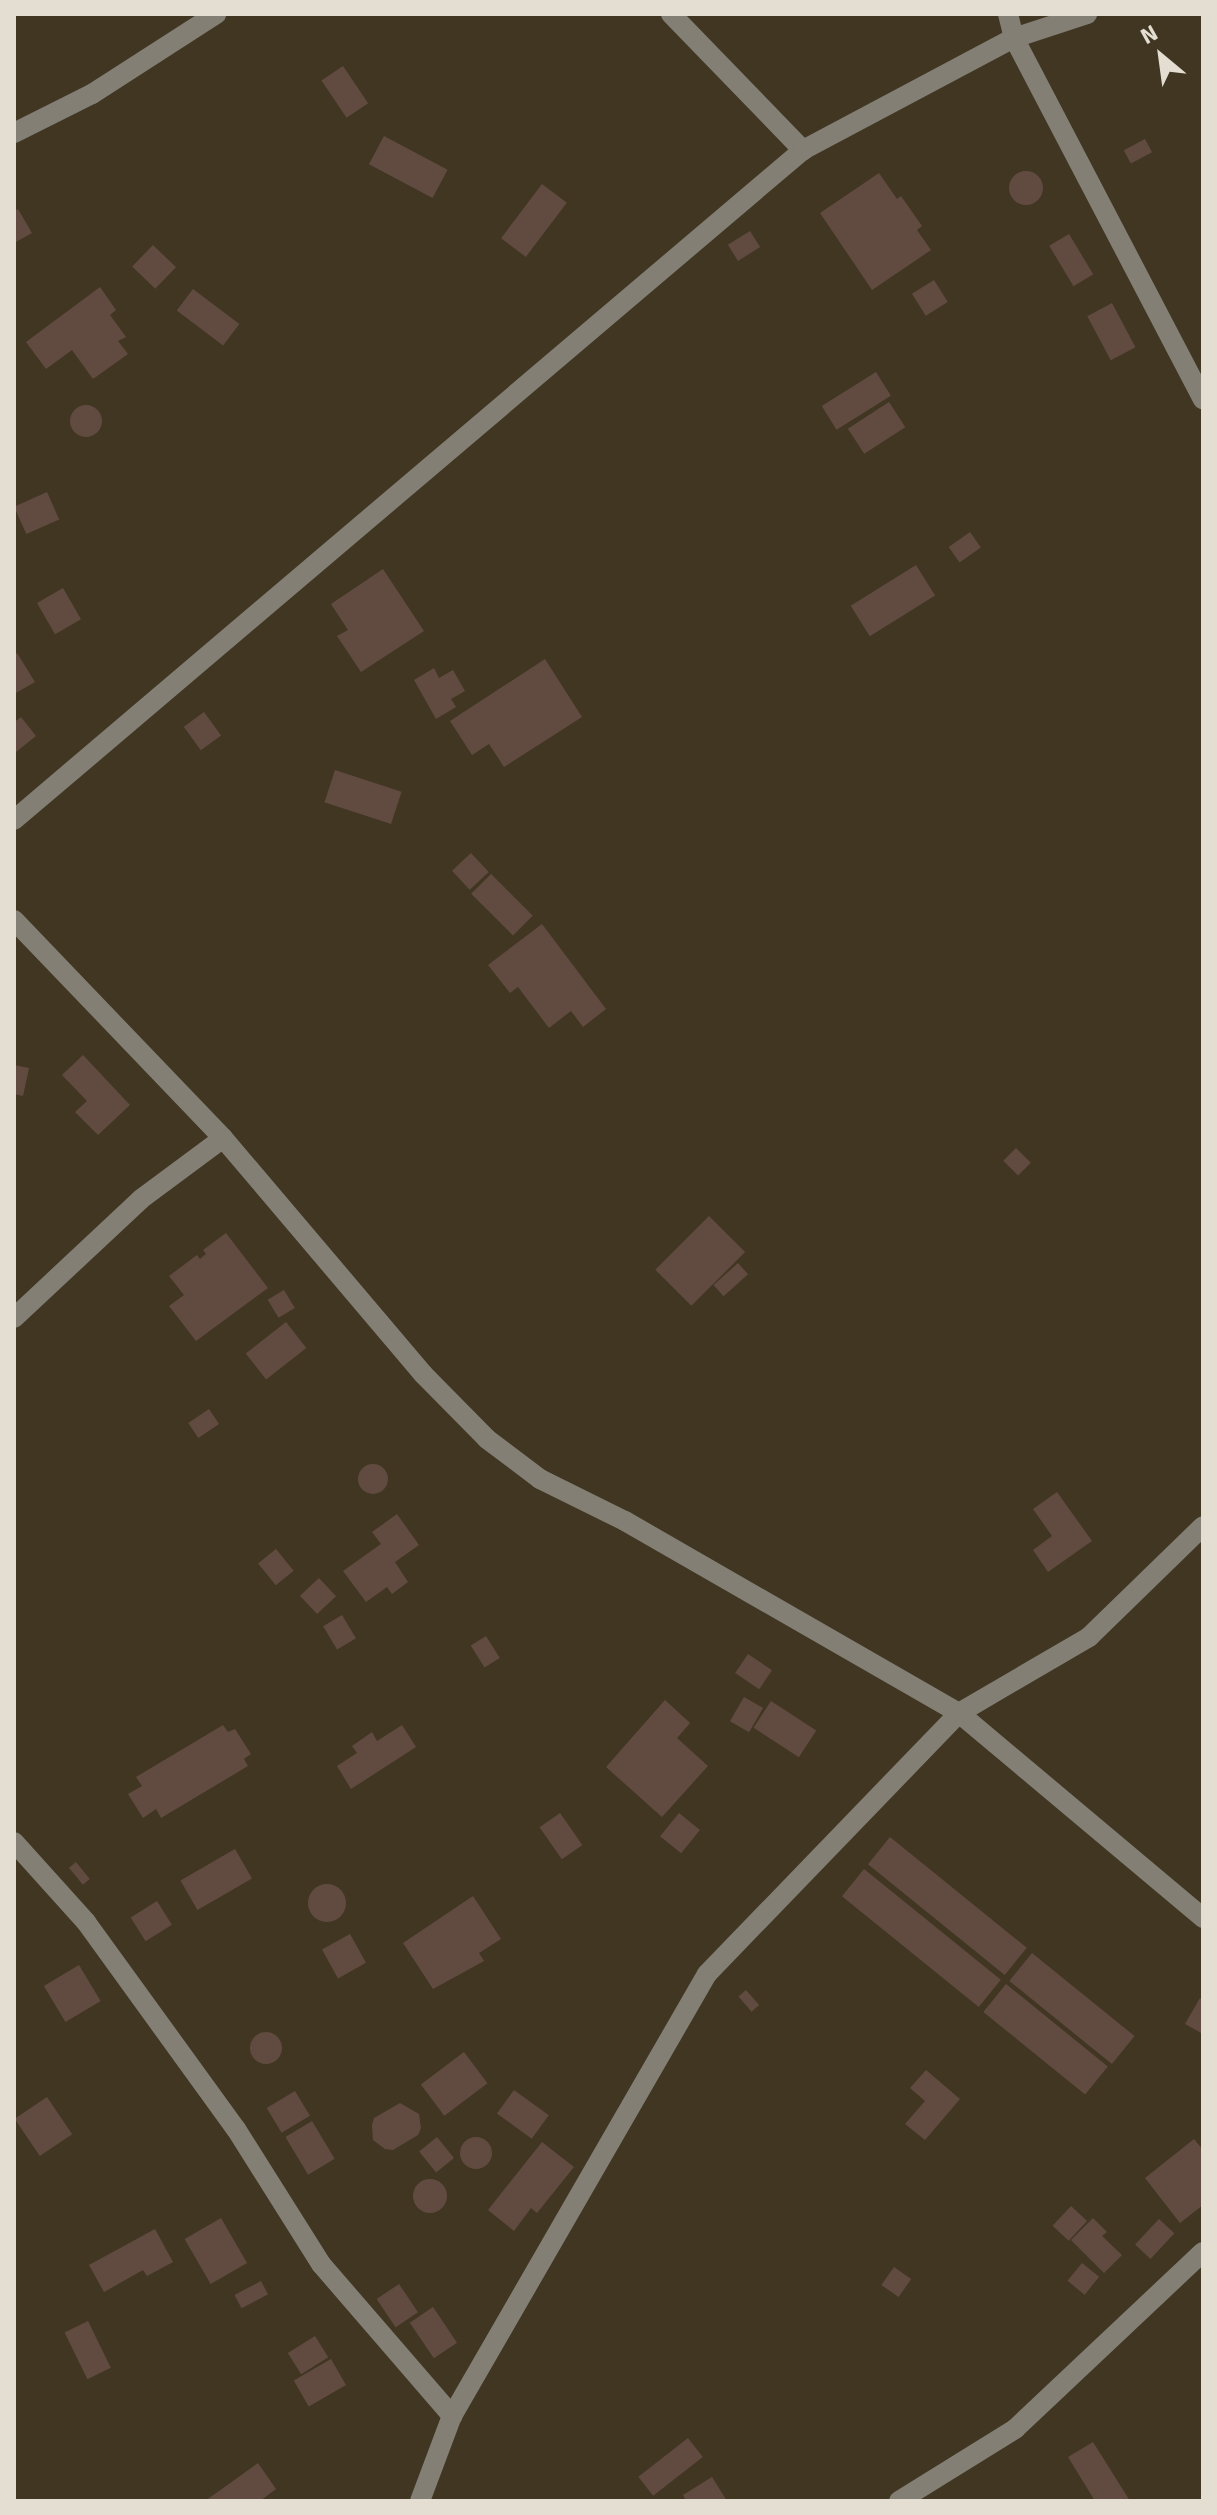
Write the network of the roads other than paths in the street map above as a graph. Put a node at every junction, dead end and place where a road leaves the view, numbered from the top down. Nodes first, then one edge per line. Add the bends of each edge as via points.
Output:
1 (216, 14) edge
2 (671, 14) edge
3 (1008, 14) edge
4 (1087, 14) edge
5 (1014, 38) junction
6 (14, 133) edge
7 (803, 150) junction
8 (1203, 400) edge
9 (14, 820) edge
10 (14, 920) edge
11 (223, 1138) junction
12 (14, 1318) edge
13 (1203, 1526) edge
14 (959, 1713) junction
15 (14, 1842) edge
16 (1203, 1918) edge
17 (1203, 2252) edge
18 (452, 2416) junction
19 (420, 2501) edge
20 (899, 2501) edge

1 - 6 street via 92,94
2 - 7 street
3 - 5 street
4 - 5 street
5 - 7 street
5 - 8 street
7 - 9 street
10 - 11 street
11 - 12 street via 141,1199
11 - 14 street via 423,1374 487,1439 540,1479 625,1521
13 - 14 street via 1089,1637
14 - 16 street
14 - 18 street via 707,1974
15 - 18 street via 95,1935 236,2129 321,2264
17 - 20 street via 1015,2429
18 - 19 street

